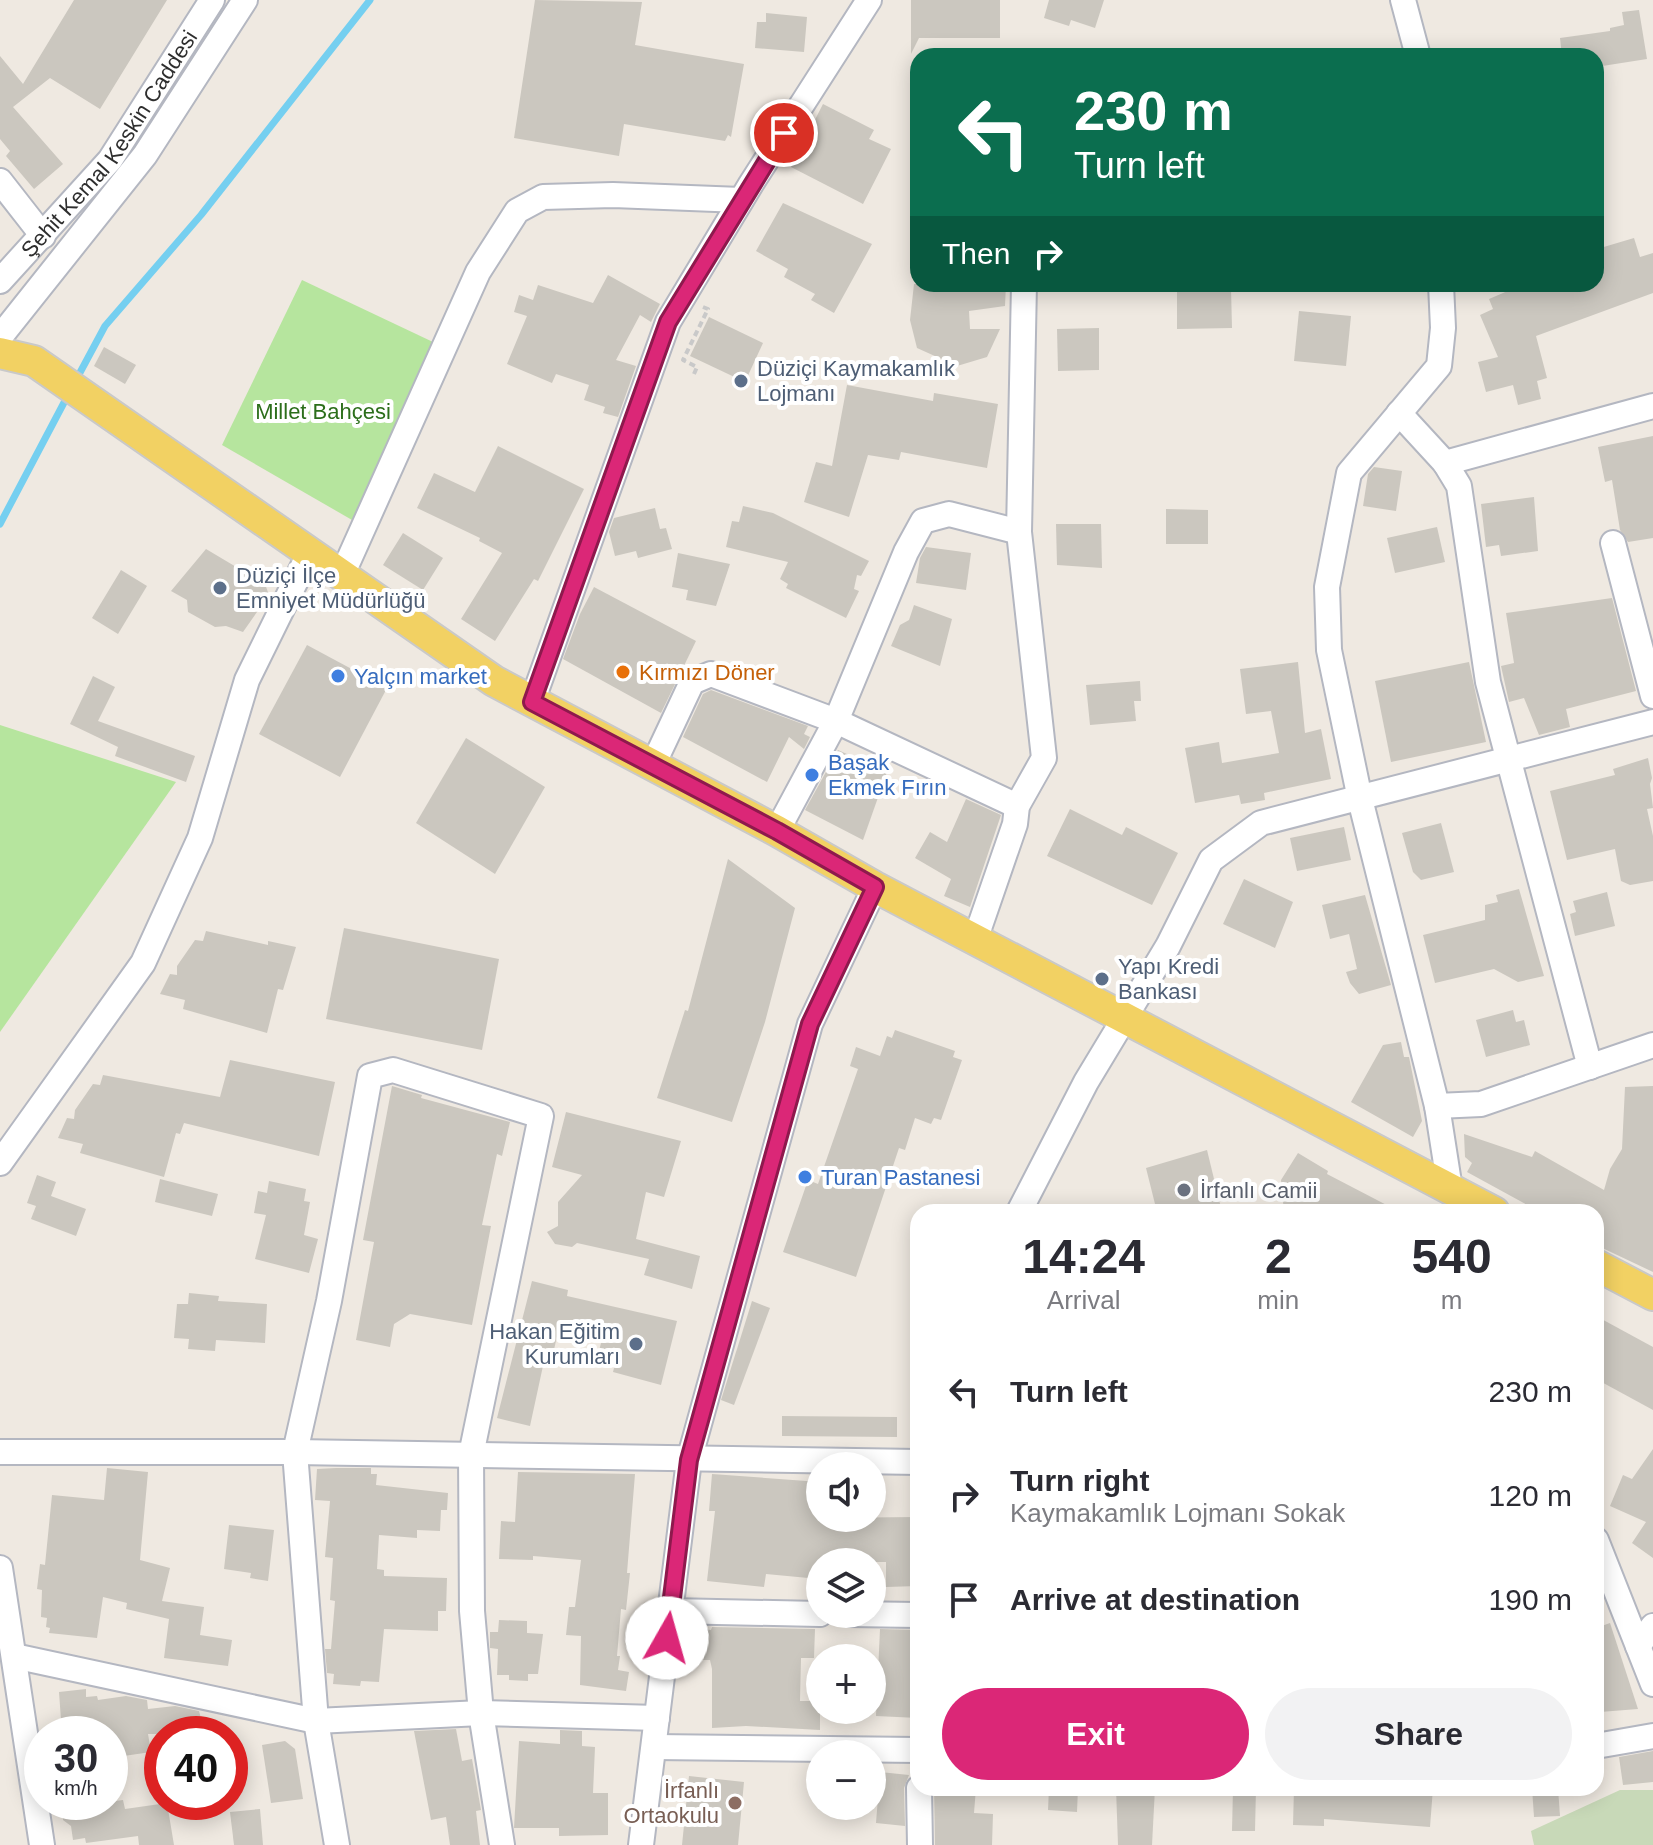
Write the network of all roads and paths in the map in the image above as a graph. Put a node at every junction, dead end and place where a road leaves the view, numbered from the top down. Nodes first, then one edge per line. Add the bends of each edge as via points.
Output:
1 (212, 0) edge
2 (245, 0) edge
3 (869, 0) edge
4 (1403, 0) edge
5 (1416, 48) edge
6 (0, 181) edge
7 (741, 200) junction
8 (43, 236) junction
9 (0, 281) edge
10 (1024, 292) edge
11 (1441, 292) edge
12 (696, 335) dead end
13 (0, 337) edge
14 (0, 353) edge
15 (694, 374) dead end
16 (1653, 406) edge
17 (1399, 413) junction
18 (1445, 463) junction
19 (1019, 532) junction
20 (1613, 543) dead end
21 (310, 552) junction
22 (342, 575) junction
23 (1653, 696) edge
24 (532, 702) junction
25 (836, 721) junction
26 (1653, 722) edge
27 (1511, 760) junction
28 (652, 767) junction
29 (1360, 799) junction
30 (1017, 806) junction
31 (777, 831) junction
32 (875, 887) junction
33 (975, 940) junction
34 (1123, 1018) junction
35 (1653, 1045) edge
36 (1590, 1067) junction
37 (1437, 1106) junction
38 (0, 1163) edge
39 (1450, 1189) junction
40 (1023, 1204) edge
41 (1476, 1204) edge
42 (1604, 1269) edge
43 (1653, 1295) edge
44 (0, 1452) edge
45 (295, 1452) junction
46 (471, 1455) junction
47 (689, 1460) junction
48 (910, 1462) edge
49 (1604, 1560) edge
50 (0, 1568) edge
51 (670, 1611) junction
52 (806, 1614) edge
53 (886, 1615) edge
54 (910, 1615) edge
55 (1653, 1626) edge
56 (1638, 1646) junction
57 (14, 1656) junction
58 (1653, 1684) edge
59 (481, 1713) junction
60 (657, 1718) junction
61 (316, 1721) junction
62 (1653, 1736) edge
63 (1604, 1745) edge
64 (654, 1747) junction
65 (910, 1750) edge
66 (919, 1796) edge
67 (42, 1845) edge
68 (337, 1845) edge
69 (502, 1845) edge
70 (641, 1845) edge
71 (920, 1845) edge

1 - 8 street, Şehit Kemal Keskin Caddesi via 110,160
2 - 13 street via 145,155
3 - 7 street
4 - 5 street
6 - 8 street
7 - 22 street via 543,197 517,211 478,272
7 - 24 street via 668,322
8 - 9 street, Şehit Kemal Keskin Caddesi
10 - 19 street
11 - 17 street via 1439,366
12 - 15 path via 683,360 697,367
14 - 21 main road via 34,361
16 - 18 street
17 - 18 street
17 - 29 street via 1349,473 1327,587 1329,650
18 - 27 street via 1459,486 1488,682
19 - 25 street via 949,514 923,521
19 - 30 street via 1044,758
20 - 23 street
21 - 22 main road
21 - 38 street via 247,680 200,838 143,963
22 - 24 main road
24 - 28 main road
25 - 28 street via 711,674 692,682
25 - 30 street
25 - 31 street
26 - 27 street
27 - 29 street
27 - 36 street
28 - 31 main road
29 - 34 street via 1261,823 1211,860 1168,946
29 - 37 street
30 - 33 street
31 - 32 main road
32 - 33 main road
32 - 47 street via 810,1024
33 - 34 main road
34 - 39 main road
34 - 40 street
35 - 36 street
36 - 37 street via 1481,1104
37 - 39 street
39 - 41 main road
42 - 43 main road
44 - 45 street
45 - 46 street
45 - 46 street via 370,1076 393,1070 541,1116
45 - 61 street
46 - 47 street
46 - 59 street via 472,1611
47 - 48 street
47 - 51 street
49 - 56 street
50 - 57 street
51 - 52 street
51 - 60 street
53 - 54 street
55 - 56 street
56 - 58 street
57 - 61 street
57 - 67 street
59 - 60 street
59 - 61 street
59 - 69 street
60 - 64 street
61 - 68 street
62 - 63 street
64 - 65 street
64 - 70 street
66 - 71 street

